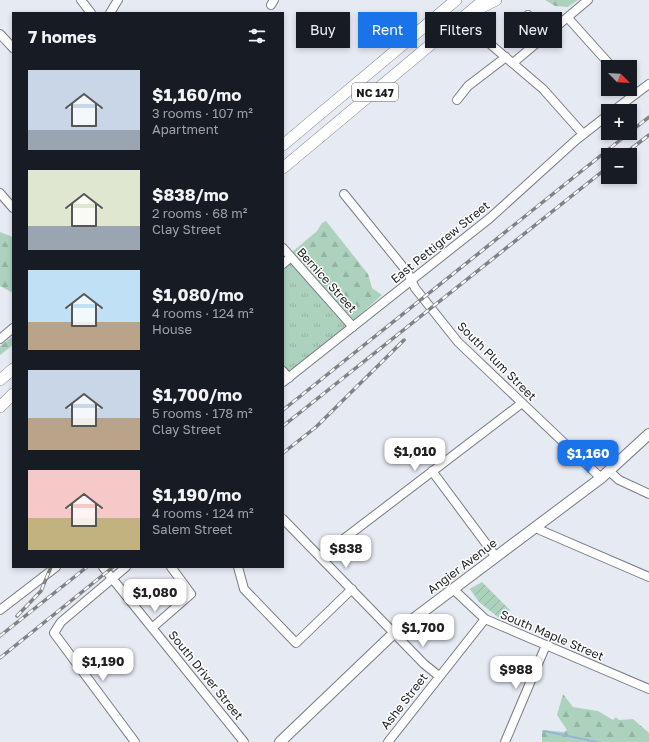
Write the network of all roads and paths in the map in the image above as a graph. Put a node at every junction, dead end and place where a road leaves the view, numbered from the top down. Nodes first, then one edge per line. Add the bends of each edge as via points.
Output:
1 (80, 0) edge
2 (118, 0) edge
3 (456, 0) edge
4 (484, 0) edge
5 (496, 0) edge
6 (588, 0) edge
7 (90, 12) edge
8 (111, 12) edge
9 (470, 12) edge
10 (472, 12) edge
11 (568, 18) junction
12 (562, 23) edge
13 (0, 34) edge
14 (12, 47) edge
15 (427, 48) edge
16 (495, 48) edge
17 (532, 48) edge
18 (506, 57) junction
19 (606, 60) edge
20 (513, 63) junction
21 (649, 84) edge
22 (637, 93) edge
23 (633, 96) edge
24 (457, 100) dead end
25 (622, 104) edge
26 (601, 120) edge
27 (583, 134) junction
28 (284, 144) edge
29 (284, 167) edge
30 (0, 193) edge
31 (344, 194) dead end
32 (12, 207) edge
33 (284, 249) edge
34 (291, 257) junction
35 (284, 263) edge
36 (411, 280) junction
37 (353, 327) junction
38 (12, 329) edge
39 (0, 339) edge
40 (12, 370) edge
41 (0, 379) edge
42 (286, 380) edge
43 (12, 394) edge
44 (12, 394) edge
45 (0, 403) edge
46 (522, 403) junction
47 (0, 407) edge
48 (649, 434) edge
49 (609, 471) junction
50 (432, 472) junction
51 (601, 478) junction
52 (649, 494) edge
53 (284, 520) edge
54 (536, 527) junction
55 (320, 557) junction
56 (496, 557) junction
57 (55, 568) edge
58 (104, 568) edge
59 (125, 568) edge
60 (172, 568) edge
61 (238, 568) edge
62 (649, 577) edge
63 (112, 578) junction
64 (352, 589) junction
65 (453, 589) junction
66 (1, 608) edge
67 (485, 619) junction
68 (152, 628) junction
69 (395, 633) junction
70 (546, 646) junction
71 (439, 676) junction
72 (649, 689) edge
73 (134, 742) edge
74 (244, 742) edge
75 (280, 742) edge
76 (388, 742) edge
77 (506, 742) edge

1 - 7 street
2 - 8 street
3 - 28 highway, NC 147
4 - 9 highway, NC 147
5 - 10 highway
6 - 11 street
11 - 12 street
11 - 19 street
13 - 14 street
15 - 29 highway, NC 147
16 - 18 street
17 - 20 street
18 - 20 street
18 - 24 street via 468,86
20 - 27 street via 543,89
21 - 22 street
23 - 25 street
26 - 27 street, East Pettigrew Street
27 - 36 street, East Pettigrew Street via 494,214
30 - 32 street
31 - 36 street, South Plum Street via 408,272
33 - 34 street, Bernice Street
34 - 35 street
34 - 37 street, Bernice Street
36 - 37 street, East Pettigrew Street
36 - 46 street, South Plum Street via 458,342
37 - 42 street, East Pettigrew Street
38 - 39 street
40 - 41 highway
43 - 45 highway
44 - 47 highway
46 - 50 street
46 - 51 street, South Plum Street
48 - 49 main road, Angier Avenue
49 - 51 main road, Angier Avenue
49 - 52 street via 619,480
50 - 55 street
50 - 56 street
51 - 54 main road, Angier Avenue
53 - 55 street
54 - 56 main road, Angier Avenue
54 - 62 street
55 - 64 street
56 - 65 main road, Angier Avenue
57 - 66 street
58 - 63 street, South Driver Street
59 - 63 street
60 - 68 street via 191,594
61 - 64 street via 244,589 296,643
63 - 68 street, South Driver Street
63 - 73 street via 61,622 54,632
64 - 69 street
65 - 67 street, South Maple Street
65 - 69 main road, Angier Avenue
67 - 70 street, South Maple Street
67 - 71 street, Ashe Street
68 - 74 street, South Driver Street
69 - 71 street
69 - 75 main road, Angier Avenue
70 - 72 street, South Maple Street
70 - 77 street
71 - 76 street, Ashe Street

